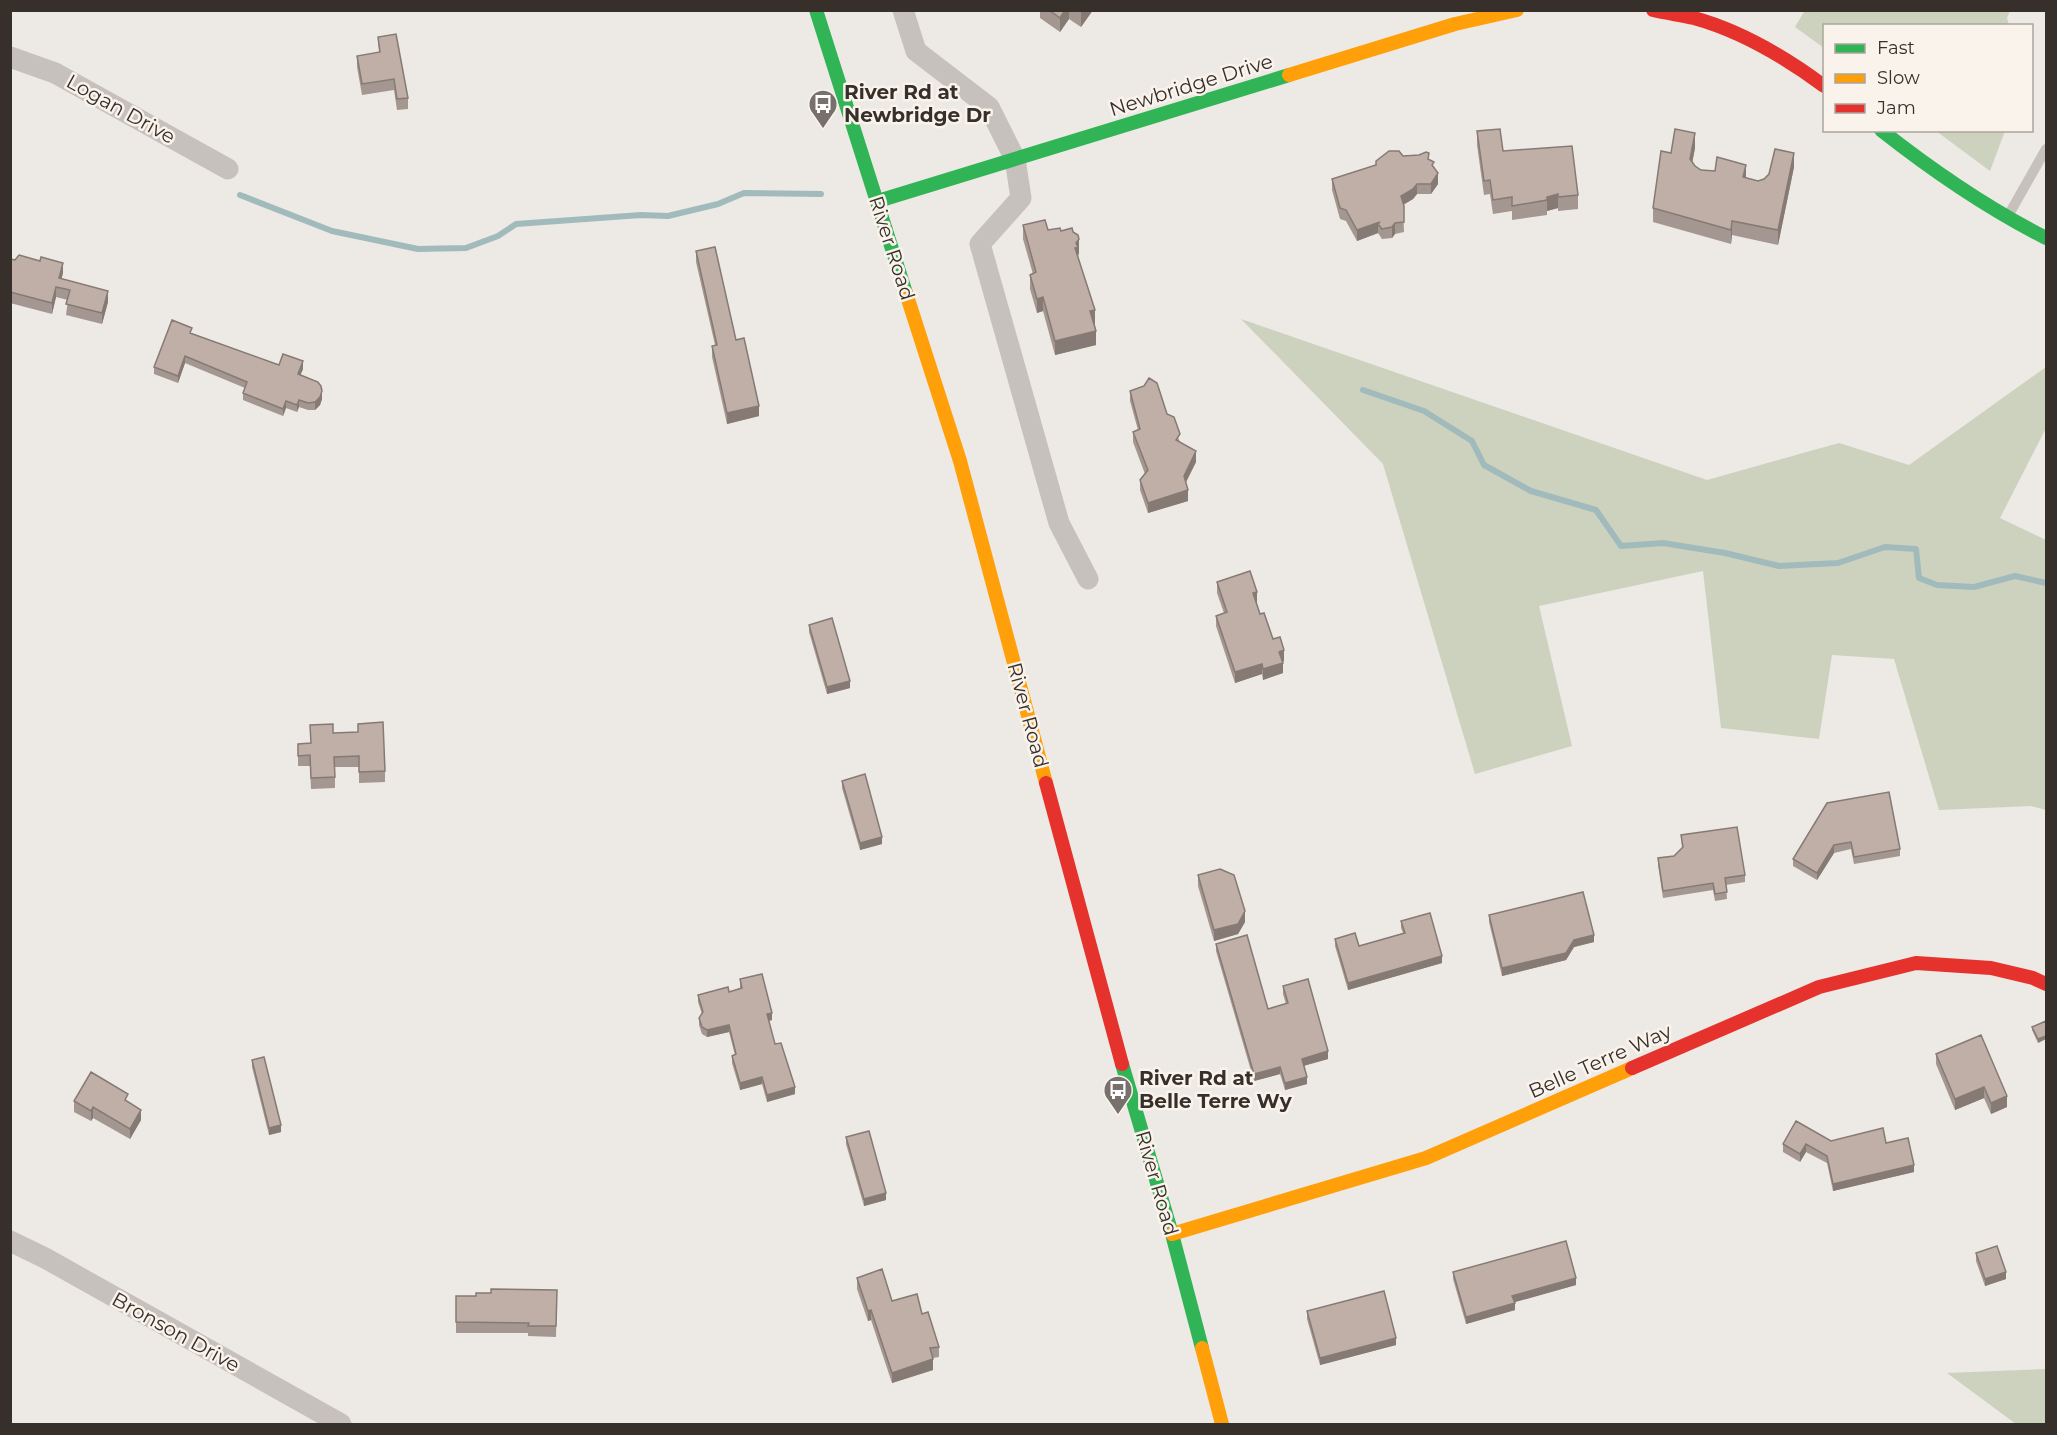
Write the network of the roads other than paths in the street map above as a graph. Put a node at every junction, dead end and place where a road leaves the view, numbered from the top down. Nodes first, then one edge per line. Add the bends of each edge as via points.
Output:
1 (816, 10) edge
2 (903, 10) edge
3 (1517, 10) edge
4 (1653, 10) edge
5 (1453, 17) edge
6 (10, 57) edge
7 (1823, 85) edge
8 (1883, 132) edge
9 (2046, 149) edge
10 (1015, 159) junction
11 (228, 168) dead end
12 (878, 201) junction
13 (2007, 219) junction
14 (2046, 238) edge
15 (1088, 579) dead end
16 (2046, 984) edge
17 (1172, 1234) junction
18 (10, 1241) edge
19 (341, 1425) edge
20 (1221, 1425) edge

1 - 12 street, River Road
2 - 10 street via 916,51 989,107
3 - 5 street, Newbridge Drive
4 - 7 street via 1697,20 1752,40
5 - 10 street, Newbridge Drive
6 - 11 street, Logan Drive via 55,73
8 - 13 street via 1937,175
9 - 13 lane
10 - 12 street, Newbridge Drive
10 - 15 street via 1021,198 980,244 1059,523
12 - 17 street, River Road via 960,461 1110,1024
13 - 14 street
16 - 17 street, Belle Terre Way via 1991,968 1916,963 1819,987 1426,1158
17 - 20 street, River Road
18 - 19 street, Bronson Drive

